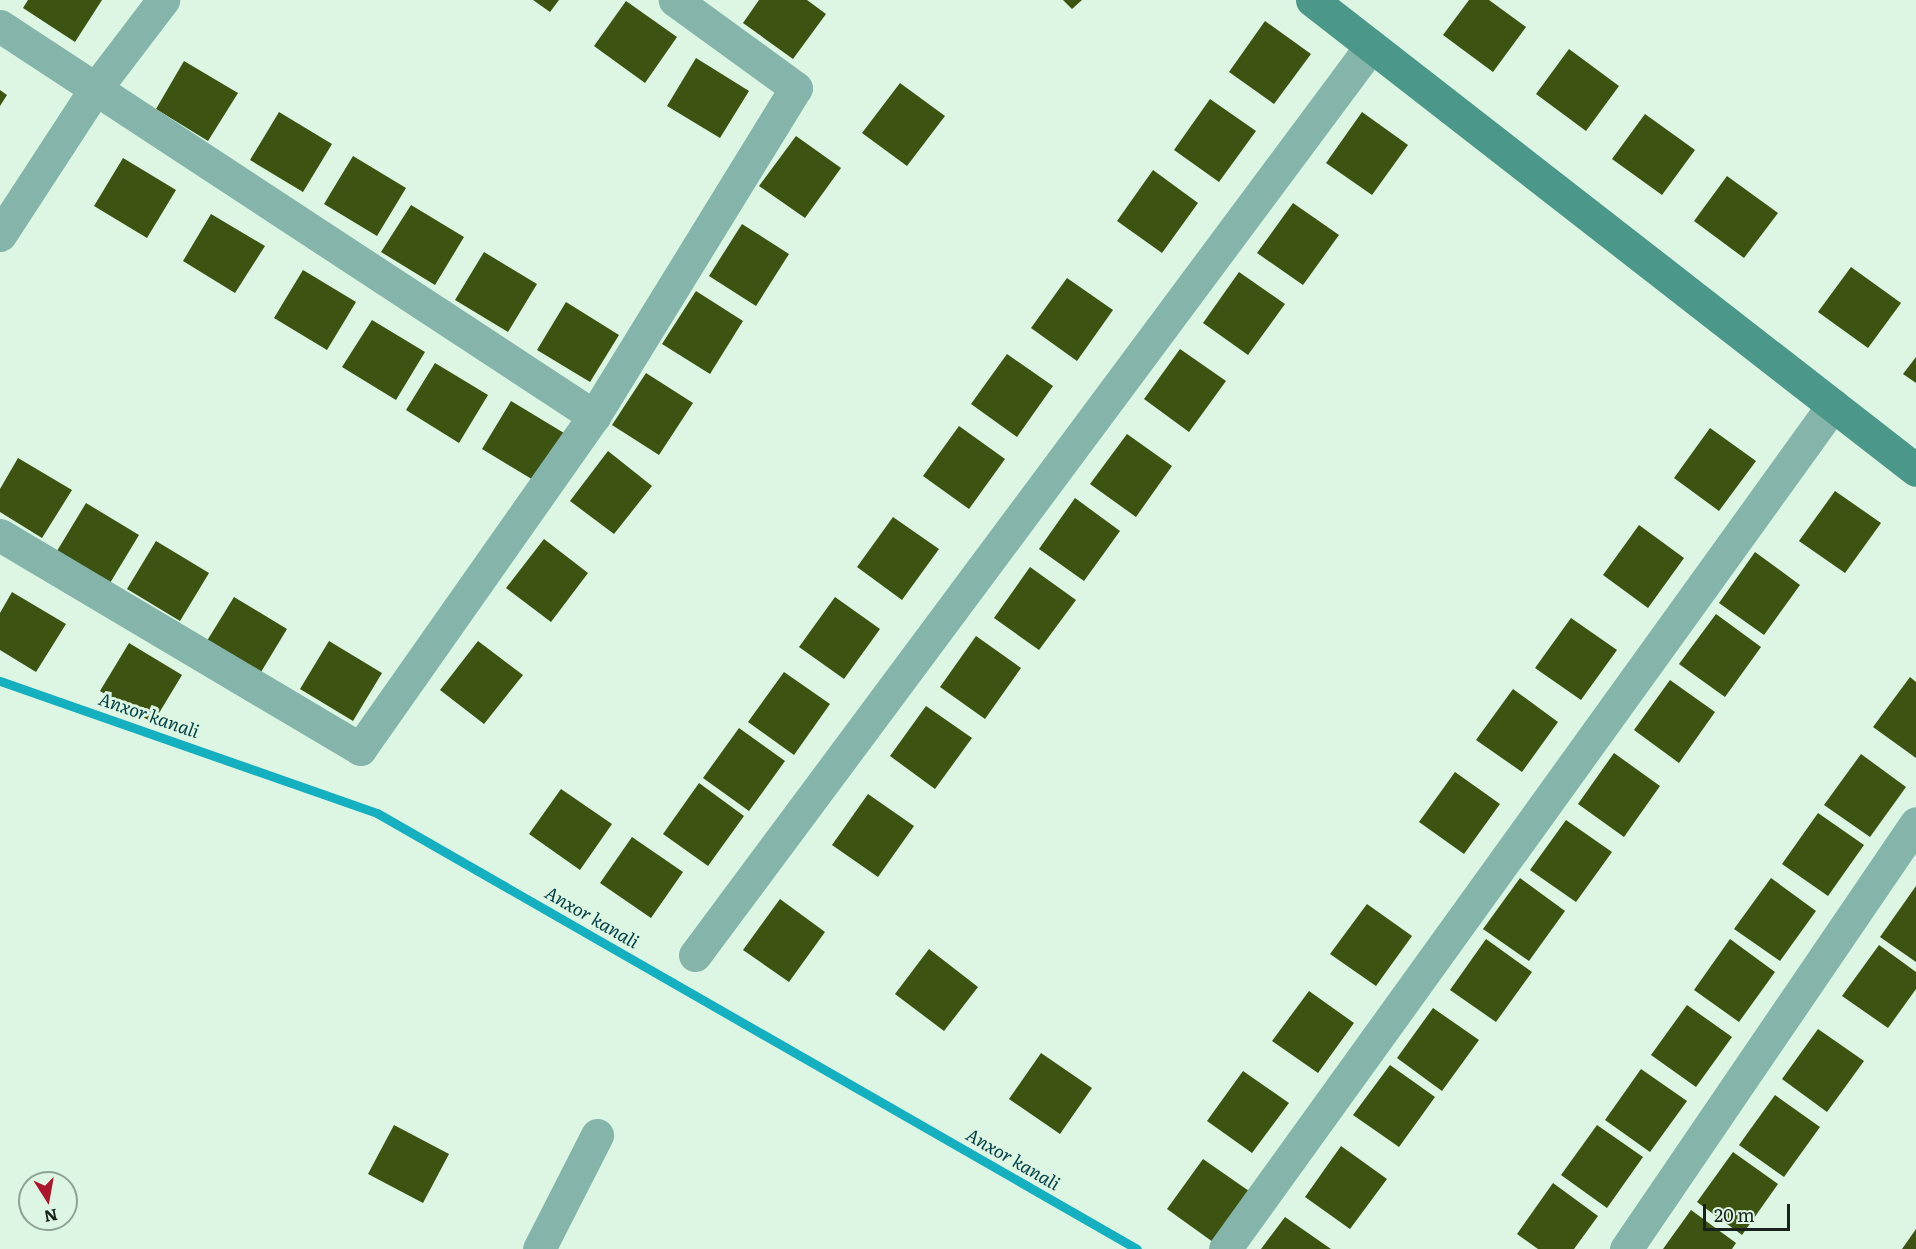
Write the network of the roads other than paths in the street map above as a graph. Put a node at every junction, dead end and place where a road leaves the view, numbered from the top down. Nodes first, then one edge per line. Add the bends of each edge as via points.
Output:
1 (163, 0) edge
2 (675, 0) edge
3 (1312, 0) edge
4 (0, 26) edge
5 (1371, 46) junction
6 (96, 88) junction
7 (0, 235) edge
8 (1833, 405) junction
9 (594, 416) junction
10 (1916, 470) edge
11 (0, 535) edge
12 (1916, 823) edge
13 (695, 955) dead end
14 (597, 1135) dead end
15 (539, 1249) edge
16 (1225, 1249) edge
17 (1626, 1249) edge

1 - 6 street
2 - 9 street via 796,88
3 - 5 street
4 - 6 street
5 - 8 street
5 - 13 street
6 - 7 street
6 - 9 street
8 - 10 street
8 - 16 street
9 - 11 street via 360,749
12 - 17 street
14 - 15 street

